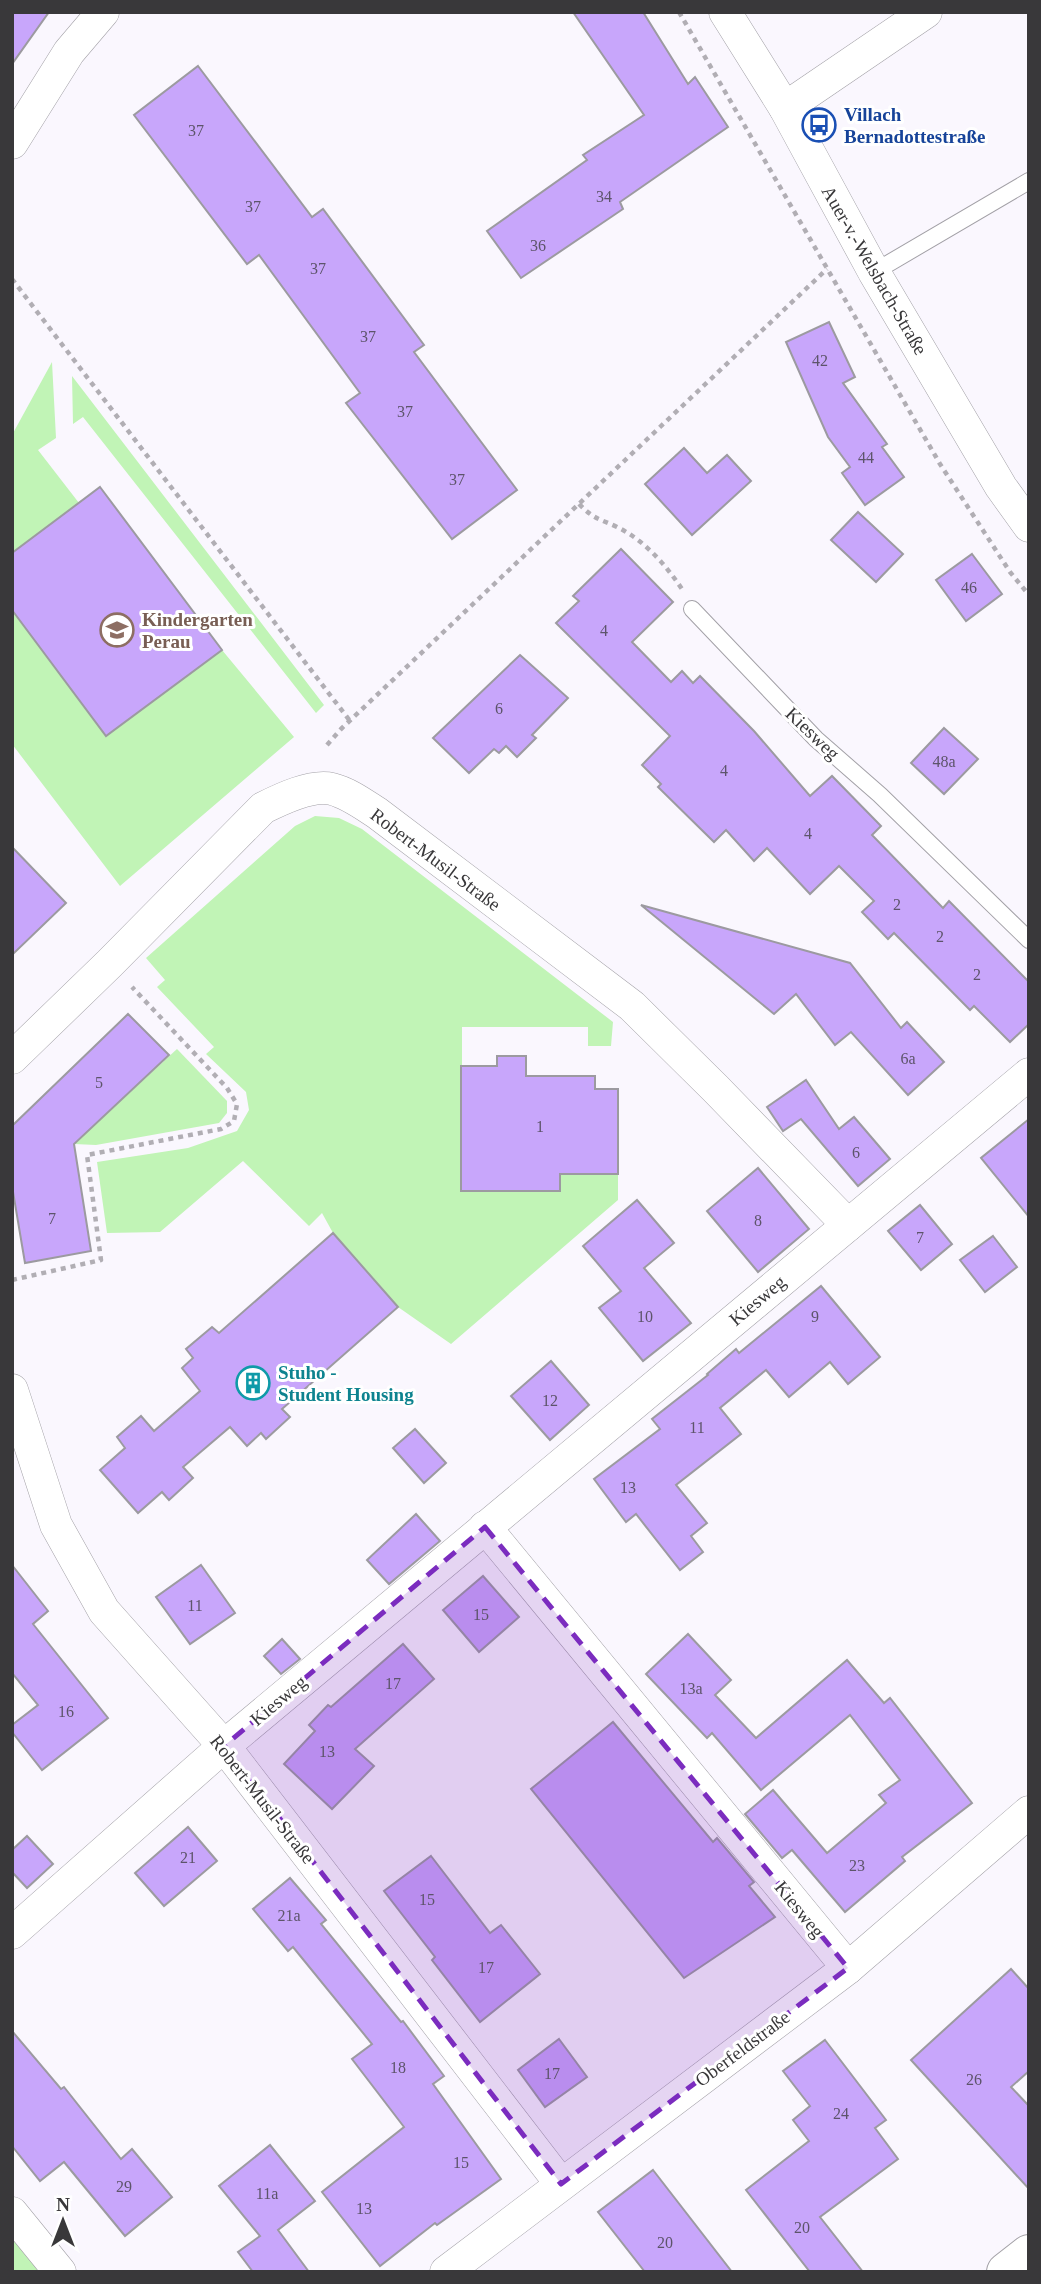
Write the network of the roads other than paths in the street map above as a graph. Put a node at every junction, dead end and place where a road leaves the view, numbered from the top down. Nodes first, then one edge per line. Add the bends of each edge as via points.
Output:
1 (103, 12) edge
2 (725, 12) edge
3 (926, 12) edge
4 (785, 108) junction
5 (12, 143) edge
6 (1029, 181) edge
7 (874, 272) junction
8 (1029, 526) edge
9 (692, 609) road end
10 (1029, 940) edge
11 (12, 1058) edge
12 (1029, 1074) edge
13 (848, 1225) junction
14 (13, 1394) edge
15 (485, 1527) junction
16 (224, 1746) junction
17 (1029, 1812) edge
18 (12, 1933) edge
19 (848, 1968) junction
20 (561, 2184) junction
21 (12, 2213) edge
22 (1029, 2254) edge
23 (60, 2272) edge
24 (446, 2272) edge
25 (1006, 2272) edge

1 - 5 street via 69,52
2 - 4 street, Auer-v.-Welsbach-Straße
3 - 4 street
4 - 7 street, Auer-v.-Welsbach-Straße
6 - 7 lane
7 - 8 street, Auer-v.-Welsbach-Straße via 1001,487
9 - 10 lane, Kiesweg via 816,739
11 - 13 street, Robert-Musil-Straße via 263,808 293,793 330,788 377,813 632,1006
12 - 13 street, Kiesweg
13 - 15 street, Kiesweg
14 - 16 street, Robert-Musil-Straße via 56,1525 104,1611
15 - 16 street, Kiesweg
15 - 19 street, Kiesweg
16 - 18 street, Kiesweg
16 - 20 street, Robert-Musil-Straße
17 - 19 street, Oberfeldstraße
19 - 20 street, Oberfeldstraße
20 - 24 street, Oberfeldstraße
21 - 23 street
22 - 25 street

